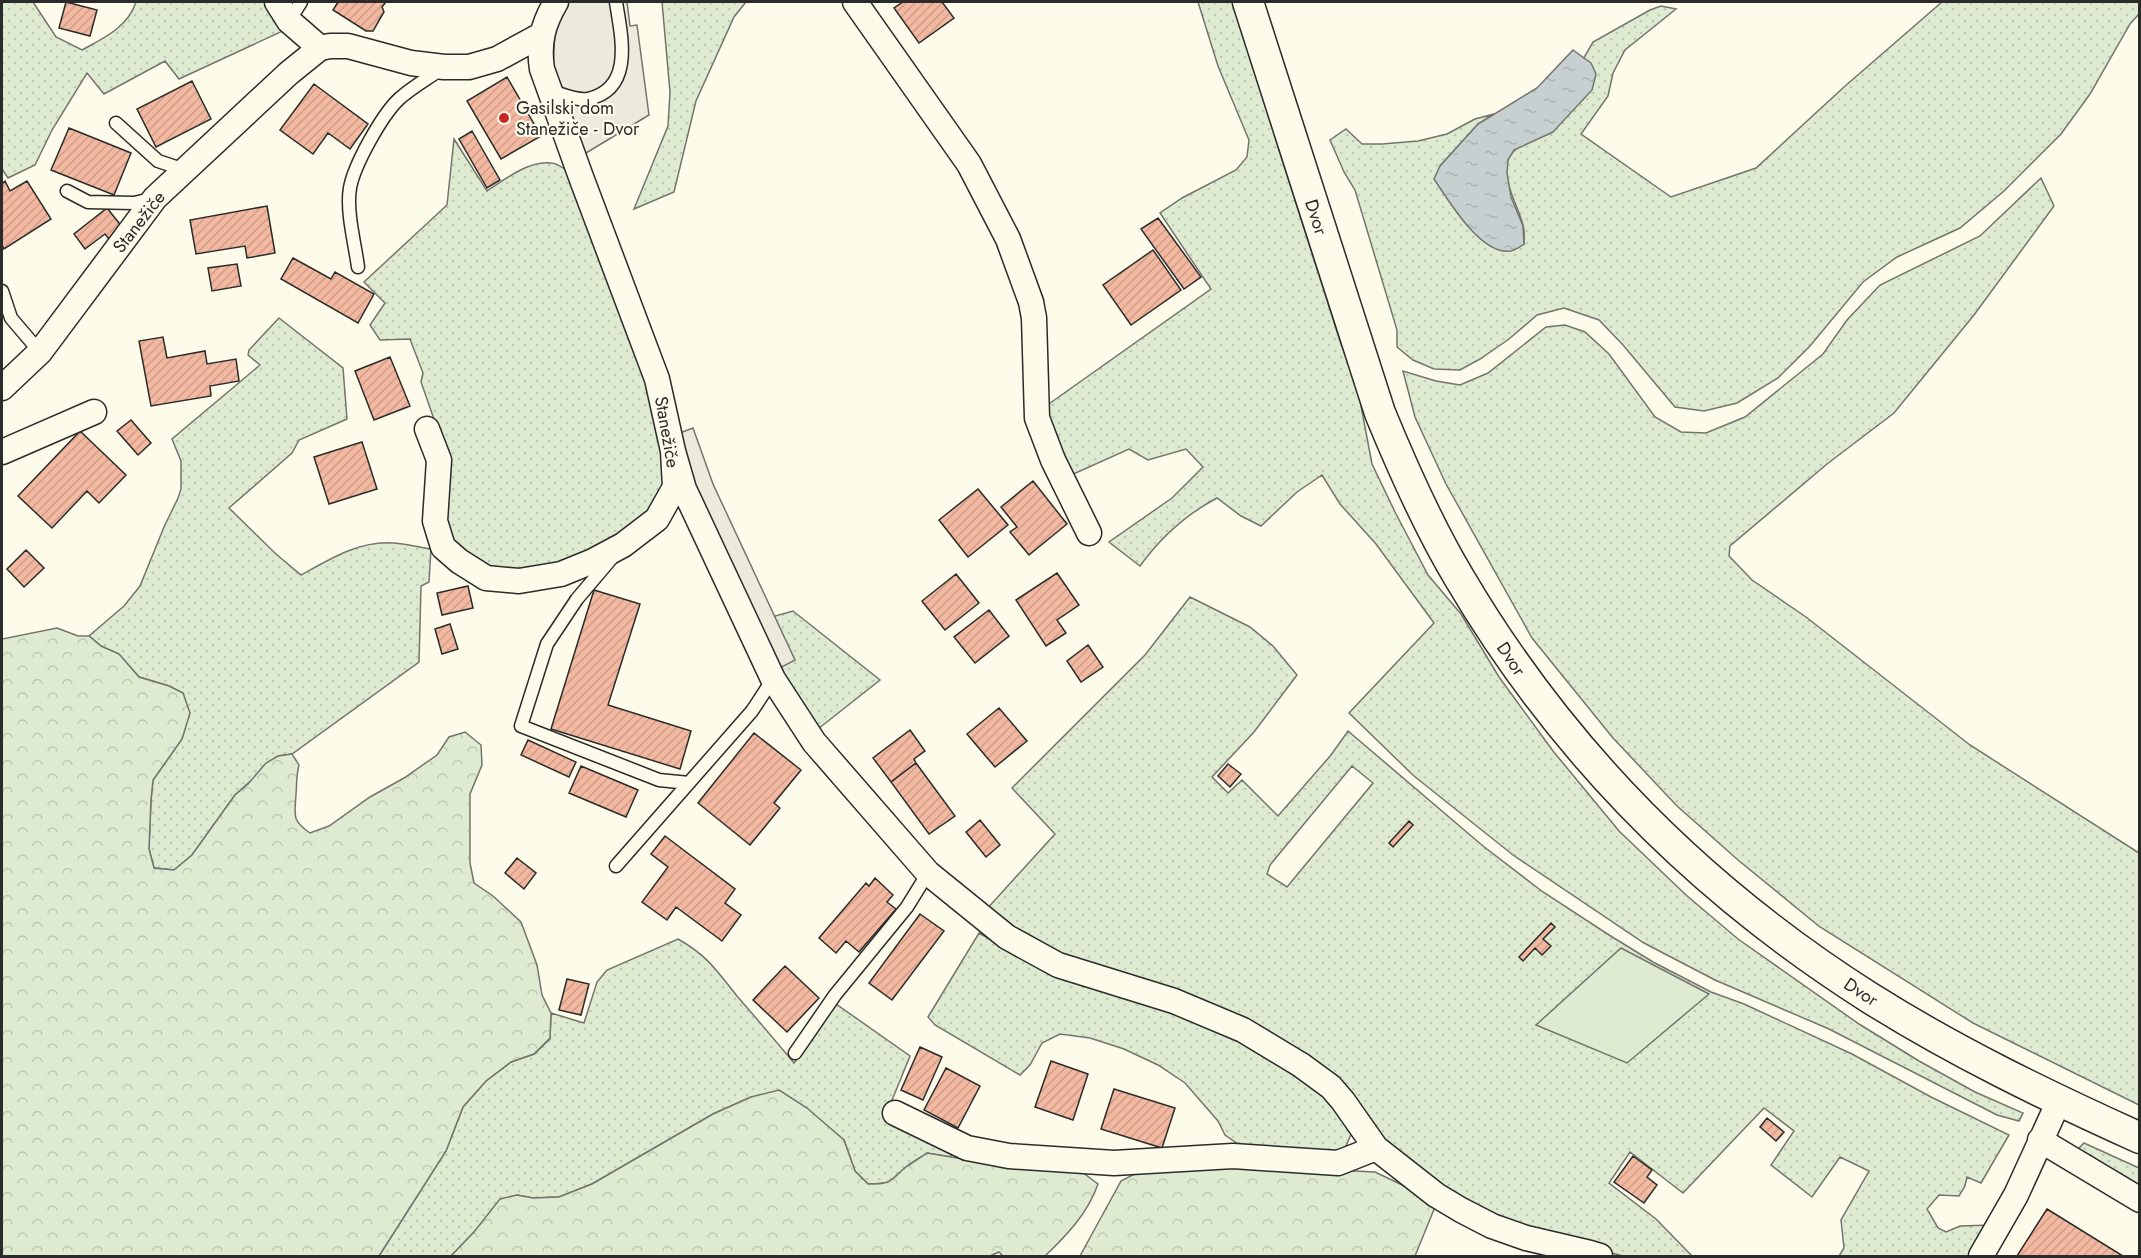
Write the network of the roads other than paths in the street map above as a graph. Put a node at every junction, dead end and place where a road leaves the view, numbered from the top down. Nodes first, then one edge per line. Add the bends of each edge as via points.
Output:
1 (556, 2) edge
2 (616, 2) edge
3 (855, 2) edge
4 (1248, 2) edge
5 (289, 8) edge
6 (541, 35) junction
7 (320, 48) junction
8 (444, 67) junction
9 (550, 91) junction
10 (116, 123) dead end
11 (184, 170) junction
12 (67, 191) dead end
13 (155, 198) junction
14 (358, 267) dead end
15 (2, 291) edge
16 (40, 352) junction
17 (2, 388) edge
18 (94, 412) dead end
19 (427, 429) dead end
20 (673, 451) junction
21 (2, 452) edge
22 (1089, 533) dead end
23 (623, 545) junction
24 (772, 680) junction
25 (689, 783) junction
26 (616, 866) dead end
27 (928, 873) junction
28 (795, 1053) dead end
29 (2059, 1101) junction
30 (895, 1113) dead end
31 (2139, 1138) edge
32 (2040, 1140) junction
33 (1376, 1148) junction
34 (2139, 1200) edge
35 (1600, 1257) edge
36 (1981, 1257) edge

1 - 6 street, Stanežiče
2 - 9 lane via 623,59 615,81 587,99
3 - 22 street via 969,164 1008,239 1034,318 1036,418
4 - 29 street, Dvor via 1380,412 1404,471 1466,589 1527,682 1632,807 1731,898 1870,998
5 - 7 street
6 - 8 street via 497,58 469,67
6 - 9 street, Stanežiče via 540,56
7 - 8 street via 348,46 411,63
7 - 11 street, Stanežiče
8 - 14 lane via 399,99 376,130 357,167 350,188 350,206
9 - 20 street, Stanežiče via 657,380
10 - 11 lane via 158,161
11 - 13 street, Stanežiče
12 - 13 lane via 88,202 134,203
13 - 16 street, Stanežiče
15 - 16 lane via 11,318
16 - 17 street, Stanežiče
18 - 21 street
19 - 23 street, Stanežiče via 439,460 435,521 443,547 486,578 519,581 561,574
20 - 23 street, Stanežiče via 675,487 657,519
20 - 24 street via 684,489
23 - 25 lane via 577,599 547,644 521,726 659,780
24 - 25 lane via 752,711
24 - 27 street via 814,742
25 - 26 lane
27 - 28 lane via 907,908 835,995
27 - 33 street via 1007,937 1058,965 1174,1001 1243,1030 1301,1065 1331,1087
29 - 31 street, Dvor
29 - 32 street
30 - 33 street via 967,1148 1010,1156 1114,1163 1233,1156 1338,1163
32 - 34 street
32 - 36 street via 2016,1195
33 - 35 street via 1436,1195 1492,1226

